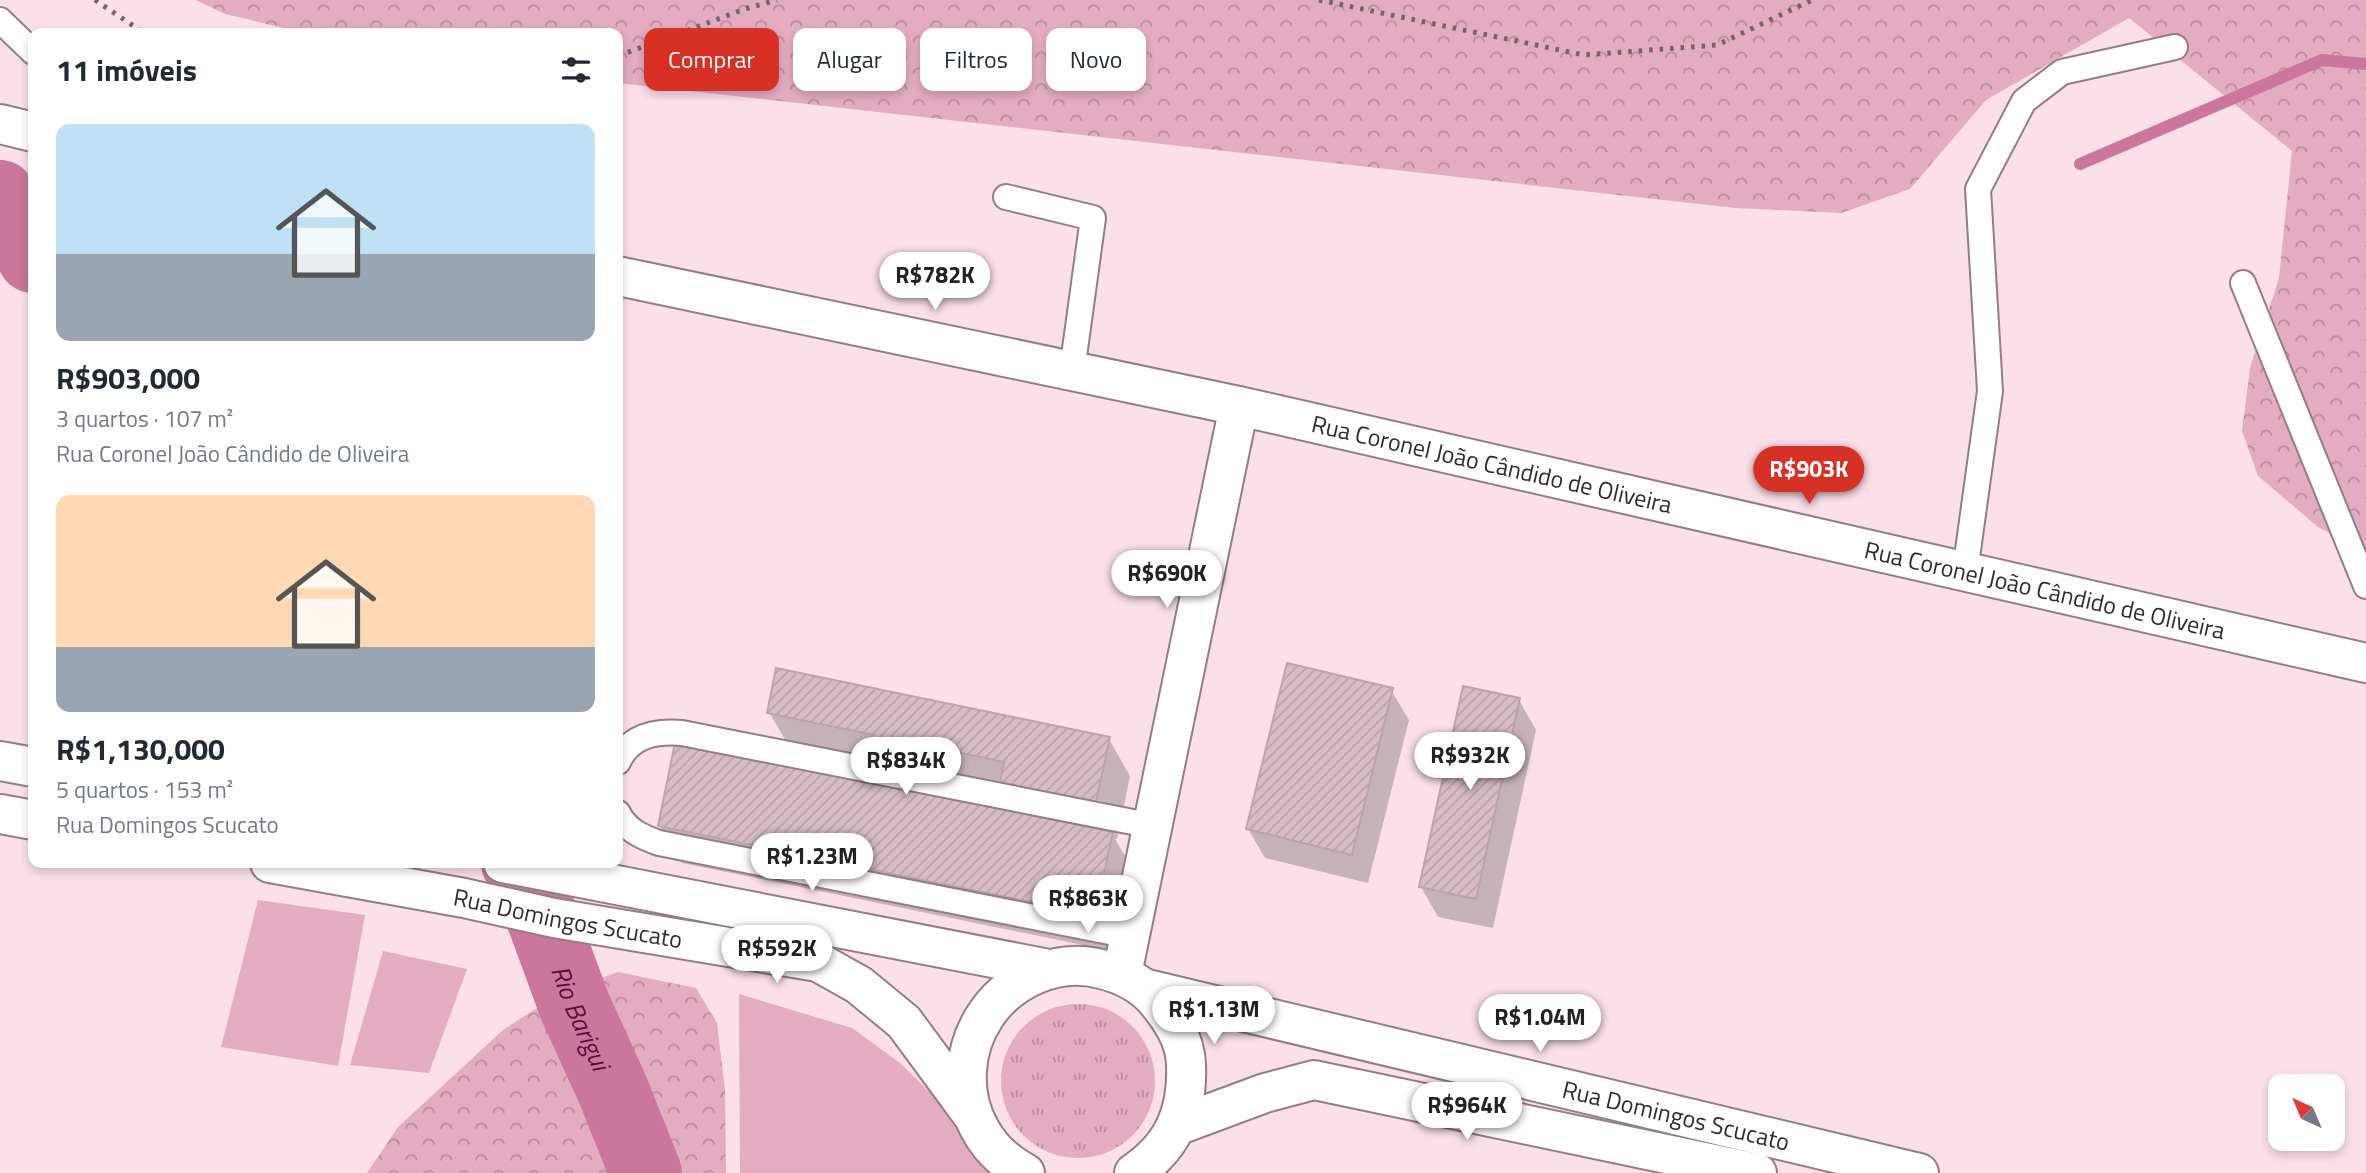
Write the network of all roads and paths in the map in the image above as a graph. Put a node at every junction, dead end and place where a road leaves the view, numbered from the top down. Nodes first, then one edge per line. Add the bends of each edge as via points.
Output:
1 (0, 20) edge
2 (28, 46) edge
3 (2175, 47) dead end
4 (0, 124) edge
5 (28, 131) edge
6 (1006, 197) dead end
7 (623, 277) edge
8 (2243, 283) dead end
9 (1072, 371) junction
10 (1239, 406) junction
11 (1965, 572) junction
12 (2366, 586) edge
13 (2366, 663) edge
14 (623, 753) edge
15 (0, 761) edge
16 (28, 767) edge
17 (0, 814) edge
18 (28, 819) edge
19 (623, 822) edge
20 (1153, 826) junction
21 (298, 868) edge
22 (526, 868) edge
23 (1130, 936) junction
24 (1049, 969) junction
25 (1135, 982) junction
26 (971, 1113) junction
27 (1176, 1126) junction
28 (1025, 1173) edge
29 (1134, 1173) edge
30 (1757, 1173) edge
31 (1919, 1173) edge

1 - 2 lane
3 - 11 lane via 2062,72 2024,101 1978,190 1990,391
4 - 5 main road
6 - 9 lane via 1093,218
7 - 9 main road, Rua Coronel João Cândido de Oliveira
8 - 12 lane
9 - 10 main road, Rua Coronel João Cândido de Oliveira
10 - 11 main road, Rua Coronel João Cândido de Oliveira
10 - 20 main road
11 - 13 main road, Rua Coronel João Cândido de Oliveira
14 - 20 lane via 638,739 660,731 682,733
15 - 16 main road
17 - 18 main road
19 - 23 lane via 638,835 659,843
20 - 23 main road
21 - 26 main road, Rua Domingos Scucato via 554,918 818,962 859,985 904,1023
22 - 24 main road, Rua Domingos Scucato
23 - 25 main road
24 - 25 main road, Rua Domingos Scucato via 1085,965
24 - 26 main road via 1015,984 989,1008 971,1041 966,1077
25 - 27 main road via 1171,1017 1185,1053 1187,1090
25 - 31 main road, Rua Domingos Scucato
26 - 28 main road via 987,1142
27 - 29 main road via 1163,1150
27 - 30 main road, Rua Domingos Scucato via 1314,1080

